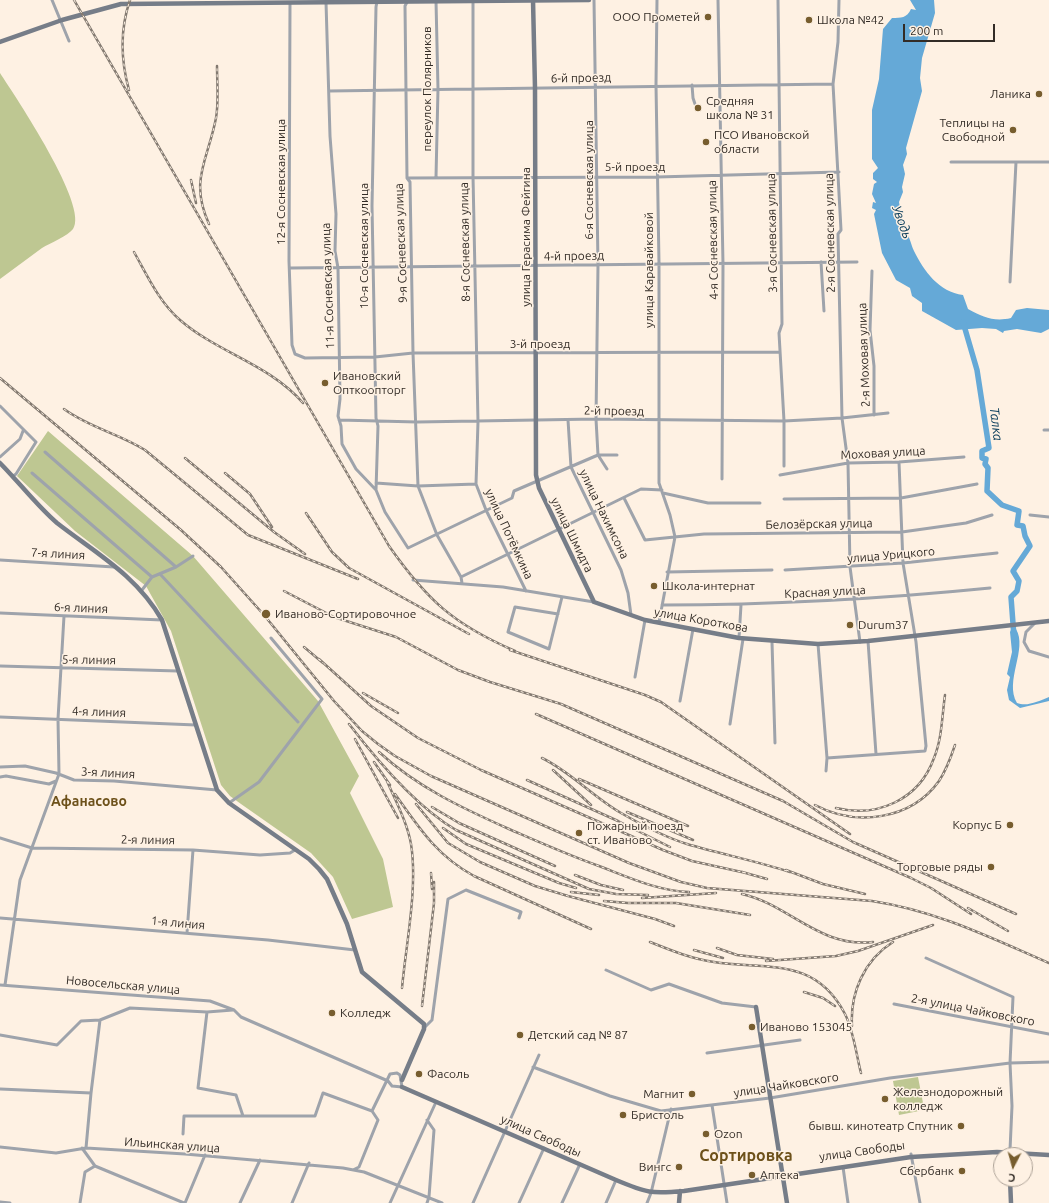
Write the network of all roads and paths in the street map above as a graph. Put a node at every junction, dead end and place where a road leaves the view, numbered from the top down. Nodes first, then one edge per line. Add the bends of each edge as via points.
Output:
1 (52, 0) edge
2 (589, 0) edge
3 (594, 0) edge
4 (656, 0) edge
5 (718, 0) edge
6 (778, 0) edge
7 (839, 0) edge
8 (351, 1) edge
9 (407, 1) edge
10 (436, 1) junction
11 (473, 1) edge
12 (533, 1) edge
13 (122, 2) edge
14 (326, 2) junction
15 (377, 2) junction
16 (290, 3) junction
17 (60, 21) junction
18 (69, 41) dead end
19 (0, 42) edge
20 (779, 84) junction
21 (833, 84) junction
22 (692, 85) junction
23 (719, 85) junction
24 (656, 86) junction
25 (597, 87) junction
26 (535, 88) junction
27 (406, 89) junction
28 (438, 89) junction
29 (473, 89) junction
30 (375, 90) junction
31 (329, 91) junction
32 (695, 104) dead end
33 (951, 162) dead end
34 (1016, 162) junction
35 (1049, 162) edge
36 (839, 172) junction
37 (781, 174) junction
38 (721, 175) junction
39 (473, 176) junction
40 (536, 176) junction
41 (598, 176) junction
42 (436, 177) junction
43 (657, 177) junction
44 (407, 178) junction
45 (782, 262) junction
46 (821, 262) junction
47 (839, 262) junction
48 (857, 262) dead end
49 (659, 264) junction
50 (723, 264) junction
51 (475, 265) junction
52 (598, 265) junction
53 (536, 266) junction
54 (374, 267) junction
55 (411, 267) junction
56 (291, 268) junction
57 (338, 268) junction
58 (872, 271) dead end
59 (1010, 282) dead end
60 (824, 311) dead end
61 (536, 352) junction
62 (597, 352) junction
63 (722, 352) junction
64 (779, 352) junction
65 (413, 353) junction
66 (476, 353) junction
67 (659, 353) junction
68 (301, 357) joint
69 (339, 357) junction
70 (375, 357) junction
71 (0, 406) edge
72 (888, 413) dead end
73 (874, 415) junction
74 (842, 418) junction
75 (339, 420) junction
76 (537, 420) junction
77 (568, 420) junction
78 (596, 420) junction
79 (377, 421) junction
80 (660, 421) junction
81 (723, 421) junction
82 (784, 421) junction
83 (417, 422) junction
84 (478, 422) junction
85 (1044, 430) dead end
86 (1049, 430) edge
87 (23, 431) junction
88 (45, 452) dead end
89 (598, 455) junction
90 (617, 455) dead end
91 (0, 457) edge
92 (964, 457) dead end
93 (899, 462) junction
94 (0, 463) edge
95 (848, 463) junction
96 (784, 466) dead end
97 (571, 467) junction
98 (606, 469) dead end
99 (32, 473) dead end
100 (536, 475) joint
101 (780, 475) dead end
102 (13, 476) junction
103 (722, 480) dead end
104 (537, 482) junction
105 (376, 483) junction
106 (476, 484) junction
107 (977, 484) dead end
108 (418, 486) junction
109 (376, 490) junction
110 (663, 492) junction
111 (624, 498) junction
112 (848, 498) junction
113 (901, 498) junction
114 (784, 499) dead end
115 (760, 503) dead end
116 (486, 510) junction
117 (594, 513) junction
118 (1030, 515) dead end
119 (992, 516) dead end
120 (1049, 517) edge
121 (559, 531) junction
122 (848, 532) junction
123 (902, 532) junction
124 (437, 535) junction
125 (675, 537) junction
126 (997, 553) dead end
127 (508, 554) junction
128 (193, 556) dead end
129 (0, 560) edge
130 (903, 563) junction
131 (116, 567) junction
132 (176, 567) junction
133 (850, 567) junction
134 (772, 570) dead end
135 (785, 570) dead end
136 (667, 572) junction
137 (160, 574) junction
138 (152, 577) junction
139 (461, 577) junction
140 (413, 580) dead end
141 (462, 583) junction
142 (990, 588) dead end
143 (142, 590) junction
144 (526, 591) junction
145 (908, 596) junction
146 (562, 597) junction
147 (853, 600) junction
148 (594, 602) junction
149 (662, 605) junction
150 (741, 605) junction
151 (0, 612) edge
152 (558, 614) junction
153 (631, 615) junction
154 (64, 616) junction
155 (162, 620) junction
156 (645, 620) junction
157 (659, 622) junction
158 (1036, 622) junction
159 (1049, 622) edge
160 (693, 629) junction
161 (914, 635) junction
162 (271, 638) dead end
163 (741, 639) junction
164 (868, 641) junction
165 (772, 642) junction
166 (860, 642) junction
167 (818, 644) junction
168 (1049, 657) edge
169 (0, 666) edge
170 (62, 668) junction
171 (178, 671) junction
172 (636, 677) dead end
173 (680, 701) dead end
174 (0, 717) edge
175 (58, 719) junction
176 (298, 722) dead end
177 (730, 724) dead end
178 (196, 725) junction
179 (775, 743) dead end
180 (876, 754) junction
181 (827, 758) junction
182 (0, 767) edge
183 (826, 771) dead end
184 (59, 774) junction
185 (0, 777) edge
186 (56, 781) junction
187 (218, 790) junction
188 (229, 803) junction
189 (0, 838) edge
190 (32, 848) junction
191 (193, 850) junction
192 (295, 850) junction
193 (0, 918) edge
194 (519, 918) dead end
195 (15, 920) junction
196 (187, 933) junction
197 (355, 950) junction
198 (926, 958) dead end
199 (606, 970) dead end
200 (0, 985) edge
201 (5, 986) junction
202 (894, 1004) dead end
203 (756, 1007) joint
204 (234, 1010) junction
205 (207, 1012) junction
206 (100, 1020) junction
207 (1011, 1027) junction
208 (424, 1029) junction
209 (1049, 1034) edge
210 (0, 1035) edge
211 (800, 1040) dead end
212 (762, 1046) junction
213 (706, 1053) dead end
214 (539, 1055) dead end
215 (1049, 1062) edge
216 (1010, 1063) junction
217 (533, 1067) junction
218 (402, 1080) junction
219 (388, 1081) junction
220 (399, 1086) junction
221 (0, 1089) edge
222 (91, 1093) junction
223 (770, 1098) junction
224 (436, 1102) junction
225 (712, 1105) junction
226 (671, 1109) junction
227 (372, 1111) junction
228 (242, 1116) junction
229 (427, 1120) junction
230 (505, 1131) junction
231 (183, 1134) dead end
232 (0, 1147) edge
233 (1010, 1147) edge
234 (84, 1148) junction
235 (544, 1148) junction
236 (993, 1154) edge
237 (1033, 1154) edge
238 (1049, 1154) edge
239 (205, 1155) junction
240 (911, 1156) junction
241 (260, 1160) junction
242 (309, 1163) junction
243 (580, 1164) junction
244 (95, 1166) junction
245 (843, 1167) junction
246 (353, 1170) junction
247 (782, 1175) junction
248 (616, 1180) junction
249 (724, 1183) junction
250 (398, 1184) junction
251 (1010, 1187) edge
252 (680, 1191) junction
253 (651, 1193) junction
254 (429, 1197) junction
255 (0, 1202) edge
256 (292, 1202) edge
257 (10, 1203) edge
258 (80, 1203) edge
259 (185, 1203) edge
260 (240, 1203) edge
261 (297, 1203) edge
262 (390, 1203) edge
263 (427, 1203) edge
264 (442, 1203) edge
265 (473, 1203) edge
266 (520, 1203) edge
267 (562, 1203) edge
268 (606, 1203) edge
269 (646, 1203) edge
270 (679, 1203) edge
271 (727, 1203) edge
272 (787, 1203) edge
273 (848, 1203) edge
274 (920, 1203) edge
275 (1010, 1203) edge

1 - 17 street
2 - 12 street
3 - 25 street, 6-я Сосневская улица
4 - 24 street, улица Каравайковой
5 - 23 street, 4-я Сосневская улица
6 - 20 street, 3-я Сосневская улица
7 - 21 street, 2-я Сосневская улица
8 - 14 street
8 - 15 street
9 - 10 street
9 - 15 street
9 - 27 street, 9-я Сосневская улица
10 - 11 street
10 - 28 street, переулок Полярников
11 - 12 street
11 - 29 street, 8-я Сосневская улица
12 - 26 street, улица Герасима Фейгина
13 - 16 street
13 - 17 street
14 - 16 street
14 - 31 street, 11-я Сосневская улица
15 - 30 street, 10-я Сосневская улица
16 - 56 street, 12-я Сосневская улица
17 - 18 street
17 - 19 street
20 - 21 street, 6-й проезд
20 - 23 street, 6-й проезд
20 - 37 street, 3-я Сосневская улица
21 - 36 street, 2-я Сосневская улица
22 - 23 street, 6-й проезд
22 - 24 street, 6-й проезд
22 - 32 street via 692,98
23 - 38 street, 4-я Сосневская улица
24 - 25 street, 6-й проезд
24 - 43 street, улица Каравайковой
25 - 26 street, 6-й проезд
25 - 41 street, 6-я Сосневская улица
26 - 29 street, 6-й проезд
26 - 40 street, улица Герасима Фейгина
27 - 28 street, 6-й проезд
27 - 30 street, 6-й проезд
27 - 44 street, 9-я Сосневская улица
28 - 29 street, 6-й проезд
28 - 42 street, переулок Полярников
29 - 39 street, 8-я Сосневская улица
30 - 31 street, 6-й проезд
30 - 54 street, 10-я Сосневская улица via 372,206
31 - 57 street, 11-я Сосневская улица via 336,214 335,251
33 - 34 street
34 - 35 street
34 - 59 street
36 - 37 street, 5-й проезд
36 - 47 street, 2-я Сосневская улица
37 - 38 street, 5-й проезд
37 - 45 street, 3-я Сосневская улица
38 - 43 street, 5-й проезд
38 - 50 street, 4-я Сосневская улица
39 - 40 street, 5-й проезд
39 - 42 street, 5-й проезд
39 - 51 street, 8-я Сосневская улица
40 - 41 street, 5-й проезд
40 - 53 street, улица Герасима Фейгина
41 - 43 street, 5-й проезд
41 - 52 street, 6-я Сосневская улица
42 - 44 street, 5-й проезд
43 - 49 street, улица Каравайковой
44 - 55 street, 9-я Сосневская улица via 410,182
45 - 46 street, 4-й проезд
45 - 50 street, 4-й проезд
45 - 64 street, 3-я Сосневская улица via 782,324 779,333
46 - 47 street, 4-й проезд
46 - 60 street, 2-я Сосневская улица
47 - 48 street, 4-й проезд
47 - 74 street, 2-я Сосневская улица
49 - 50 street, 4-й проезд
49 - 52 street, 4-й проезд
49 - 67 street, улица Каравайковой
50 - 63 street, 4-я Сосневская улица
51 - 53 street, 4-й проезд
51 - 55 street, 4-й проезд
51 - 66 street, 8-я Сосневская улица
52 - 53 street, 4-й проезд
52 - 62 street, 6-я Сосневская улица
53 - 61 street, улица Герасима Фейгина
54 - 55 street, 4-й проезд
54 - 57 street, 4-й проезд
54 - 70 street, 10-я Сосневская улица
55 - 65 street, 9-я Сосневская улица
56 - 57 street, 4-й проезд
56 - 68 street, 12-я Сосневская улица via 292,345 295,354
57 - 69 street, 11-я Сосневская улица
58 - 73 street, 2-я Моховая улица via 870,330 874,366
61 - 62 street, 3-й проезд
61 - 66 street, 3-й проезд
61 - 76 street, улица Герасима Фейгина
62 - 67 street, 3-й проезд
62 - 78 street, 6-я Сосневская улица
63 - 64 street, 3-й проезд
63 - 67 street, 3-й проезд
63 - 81 street, 4-я Сосневская улица
64 - 82 street, 3-я Сосневская улица
65 - 66 street, 3-й проезд
65 - 70 street, 3-й проезд
65 - 83 street, 9-я Сосневская улица
66 - 84 street, 8-я Сосневская улица
67 - 80 street, улица Каравайковой
68 - 69 street, 3-й проезд
69 - 70 street, 3-й проезд
69 - 75 street, 11-я Сосневская улица
70 - 79 street, 10-я Сосневская улица
71 - 87 street
72 - 73 street, 2-й проезд
73 - 74 street, 2-й проезд
74 - 82 street, 2-й проезд
74 - 95 street, 2-я Сосневская улица
75 - 79 street, 2-й проезд
75 - 109 street, 11-я Сосневская улица via 342,444 356,469
76 - 77 street, 2-й проезд
76 - 84 street, 2-й проезд
76 - 100 street, улица Герасима Фейгина
77 - 78 street, 2-й проезд
77 - 97 street, улица Нахимсона
78 - 80 street, 2-й проезд
78 - 89 street, 6-я Сосневская улица
79 - 83 street, 2-й проезд
79 - 105 street, 10-я Сосневская улица
80 - 81 street, 2-й проезд
80 - 110 street, улица Каравайковой via 659,483
81 - 82 street, 2-й проезд
81 - 103 street, 4-я Сосневская улица
82 - 96 street, 3-я Сосневская улица
83 - 84 street, 2-й проезд
83 - 108 street, 9-я Сосневская улица
84 - 106 street, 8-я Сосневская улица
85 - 86 street
87 - 91 street via 20,439
87 - 102 street via 33,437 36,444
88 - 132 street
89 - 90 street
89 - 97 street
89 - 98 street
92 - 93 street, Моховая улица
93 - 95 street, Моховая улица
93 - 113 street
94 - 102 street
95 - 101 street, Моховая улица
95 - 112 street, 2-я Сосневская улица
97 - 104 street
97 - 117 street, улица Нахимсона
99 - 138 street
100 - 104 street, улица Шмидта
102 - 131 street via 56,521
104 - 116 street via 514,491 512,498
104 - 121 street, улица Шмидта
105 - 108 street
105 - 109 street, 10-я Сосневская улица
106 - 108 street
106 - 116 street, улица Потёмкина
107 - 113 street
108 - 124 street
109 - 124 street, 11-я Сосневская улица via 385,512 408,548
110 - 111 street via 641,490
110 - 115 street via 708,503
110 - 125 street, улица Каравайковой
111 - 117 street
111 - 125 street, Белозёрская улица via 645,540
112 - 113 street
112 - 114 street
112 - 122 street, 2-я Сосневская улица
113 - 123 street
116 - 124 street
116 - 127 street, улица Потёмкина
117 - 121 street
117 - 153 street, улица Нахимсона via 621,570
118 - 120 street
119 - 123 street, Белозёрская улица via 966,523
121 - 127 street
121 - 148 street, улица Шмидта
122 - 123 street, Белозёрская улица
122 - 125 street, Белозёрская улица via 704,534
122 - 133 street, 2-я Сосневская улица
123 - 130 street
124 - 139 street
125 - 136 street
126 - 130 street, улица Урицкого
127 - 139 street
127 - 144 street, улица Потёмкина
128 - 132 street
129 - 131 street, 7-я линия
130 - 133 street, улица Урицкого
130 - 145 street
131 - 143 street
132 - 137 street
133 - 135 street, улица Урицкого
133 - 147 street, 2-я Сосневская улица
134 - 136 street
136 - 149 street
137 - 138 street
137 - 176 street
138 - 143 street
139 - 141 street
140 - 141 street, улица Короткова
141 - 144 street, улица Короткова
142 - 145 street, Красная улица
143 - 155 street
144 - 146 street, улица Короткова
145 - 147 street, Красная улица
145 - 161 street
146 - 148 street, улица Короткова
146 - 152 street
147 - 150 street, Красная улица
147 - 166 street, 2-я Сосневская улица
148 - 153 street, улица Короткова
149 - 150 street, Красная улица
149 - 157 street
150 - 163 street
151 - 154 street, 6-я линия
152 - 152 street via 549,648 508,632 515,607
153 - 156 street, улица Короткова
154 - 155 street, 6-я линия
154 - 170 street
155 - 171 street
156 - 157 street, улица Короткова
156 - 172 street
157 - 160 street, улица Короткова
158 - 159 street, улица Короткова
158 - 161 street, улица Короткова
158 - 168 street via 1026,632 1024,642 1029,651
160 - 163 street, улица Короткова
160 - 173 street
161 - 164 street, улица Короткова
161 - 180 street via 925,751
162 - 188 street via 322,700 259,782
163 - 165 street, улица Короткова
163 - 177 street
164 - 166 street, улица Короткова
164 - 180 street
165 - 167 street, улица Короткова
165 - 179 street
166 - 167 street, улица Короткова
167 - 181 street
169 - 170 street, 5-я линия
170 - 171 street, 5-я линия
170 - 175 street
171 - 178 street
174 - 175 street, 4-я линия
175 - 178 street, 4-я линия
175 - 184 street
178 - 187 street
180 - 181 street
181 - 183 street
182 - 184 street, 3-я линия via 25,766
184 - 186 street
184 - 187 street, 3-я линия via 74,780
185 - 186 street via 49,784
186 - 190 street
187 - 188 street
188 - 192 street
189 - 190 street, 2-я линия
190 - 191 street, 2-я линия
190 - 195 street via 20,880
191 - 192 street, 2-я линия via 260,855 290,853
191 - 196 street
192 - 197 street via 314,864 327,879 347,924
193 - 195 street, 1-я линия
194 - 208 street via 521,912 466,890 448,899 432,1020
195 - 196 street, 1-я линия
195 - 201 street
196 - 197 street, 1-я линия
197 - 208 street via 362,972 424,1024
198 - 207 street via 1013,997
199 - 203 street via 651,990 669,984 722,1003
200 - 201 street, Новосельская улица
201 - 204 street, Новосельская улица via 210,1001
202 - 207 street, 2-я улица Чайковского
203 - 212 street
204 - 205 street
204 - 219 street, Новосельская улица via 241,1017
205 - 206 street via 130,1008
205 - 228 street via 198,1088 236,1094
206 - 210 street via 81,1021 57,1045
206 - 222 street
207 - 209 street, 2-я улица Чайковского
207 - 216 street
208 - 218 street
211 - 212 street
212 - 213 street
212 - 223 street
214 - 217 street
215 - 216 street, улица Чайковского
216 - 223 street, улица Чайковского via 890,1078
216 - 233 street
217 - 226 street, улица Чайковского via 636,1104 656,1110
217 - 230 street
218 - 219 street via 399,1074 394,1073 390,1074
218 - 220 street
219 - 220 street via 390,1085
219 - 227 street
220 - 224 street, улица Свободы
221 - 222 street
222 - 234 street
223 - 225 street, улица Чайковского
223 - 247 street
224 - 229 street
224 - 230 street, улица Свободы
225 - 226 street, улица Чайковского
225 - 249 street
226 - 253 street
227 - 228 street via 323,1093 316,1116
227 - 246 street via 378,1120 359,1167
228 - 231 street via 184,1116
229 - 250 street
229 - 254 street via 434,1130
230 - 235 street, улица Свободы
230 - 265 street
232 - 234 street, Ильинская улица via 56,1153
234 - 239 street, Ильинская улица
234 - 244 street
235 - 243 street, улица Свободы
235 - 266 street
236 - 240 street, улица Свободы
237 - 238 street, улица Свободы
239 - 241 street, Ильинская улица
239 - 259 street
240 - 245 street, улица Свободы
240 - 247 street, улица Свободы
240 - 274 street
241 - 242 street, Ильинская улица
241 - 260 street
242 - 246 street, Ильинская улица
242 - 256 street
243 - 248 street, улица Свободы
243 - 267 street
244 - 258 street via 85,1172
244 - 259 street
245 - 247 street, улица Свободы
245 - 273 street
246 - 250 street, Ильинская улица
247 - 249 street, улица Свободы
247 - 272 street
248 - 253 street, улица Свободы
248 - 268 street
249 - 252 street, улица Свободы
249 - 271 street
250 - 254 street, Ильинская улица
250 - 262 street
251 - 275 street
252 - 253 street, улица Свободы
252 - 270 street
253 - 269 street
254 - 263 street
254 - 264 street, Ильинская улица
255 - 257 street
256 - 261 street

